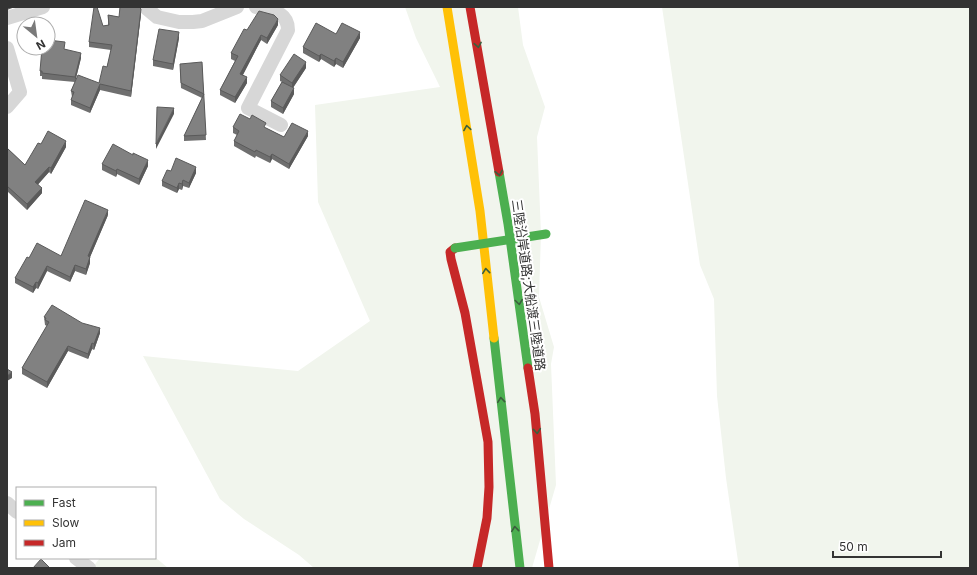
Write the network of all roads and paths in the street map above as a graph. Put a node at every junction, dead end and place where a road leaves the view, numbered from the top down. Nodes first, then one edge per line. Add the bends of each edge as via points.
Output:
1 (43, 7) edge
2 (145, 7) edge
3 (237, 7) edge
4 (256, 7) edge
5 (447, 7) edge
6 (470, 7) edge
7 (7, 18) edge
8 (7, 48) edge
9 (7, 107) edge
10 (281, 125) dead end
11 (546, 234) dead end
12 (7, 502) edge
13 (16, 511) edge
14 (77, 559) edge
15 (89, 568) edge
16 (477, 568) edge
17 (520, 568) edge
18 (550, 568) edge

1 - 7 street
2 - 3 street via 157,16 179,22 193,22
4 - 10 street via 282,15 288,23 288,30 248,108
17 -> 5 main road via 480,211
6 -> 18 main road, 三陸沿岸道路;大船渡三陸道路 via 508,224 533,398
8 - 9 street via 20,92
11 - 16 main road, bridge via 455,248 450,252 465,313 488,442 487,518
12 - 13 street
14 - 15 street

